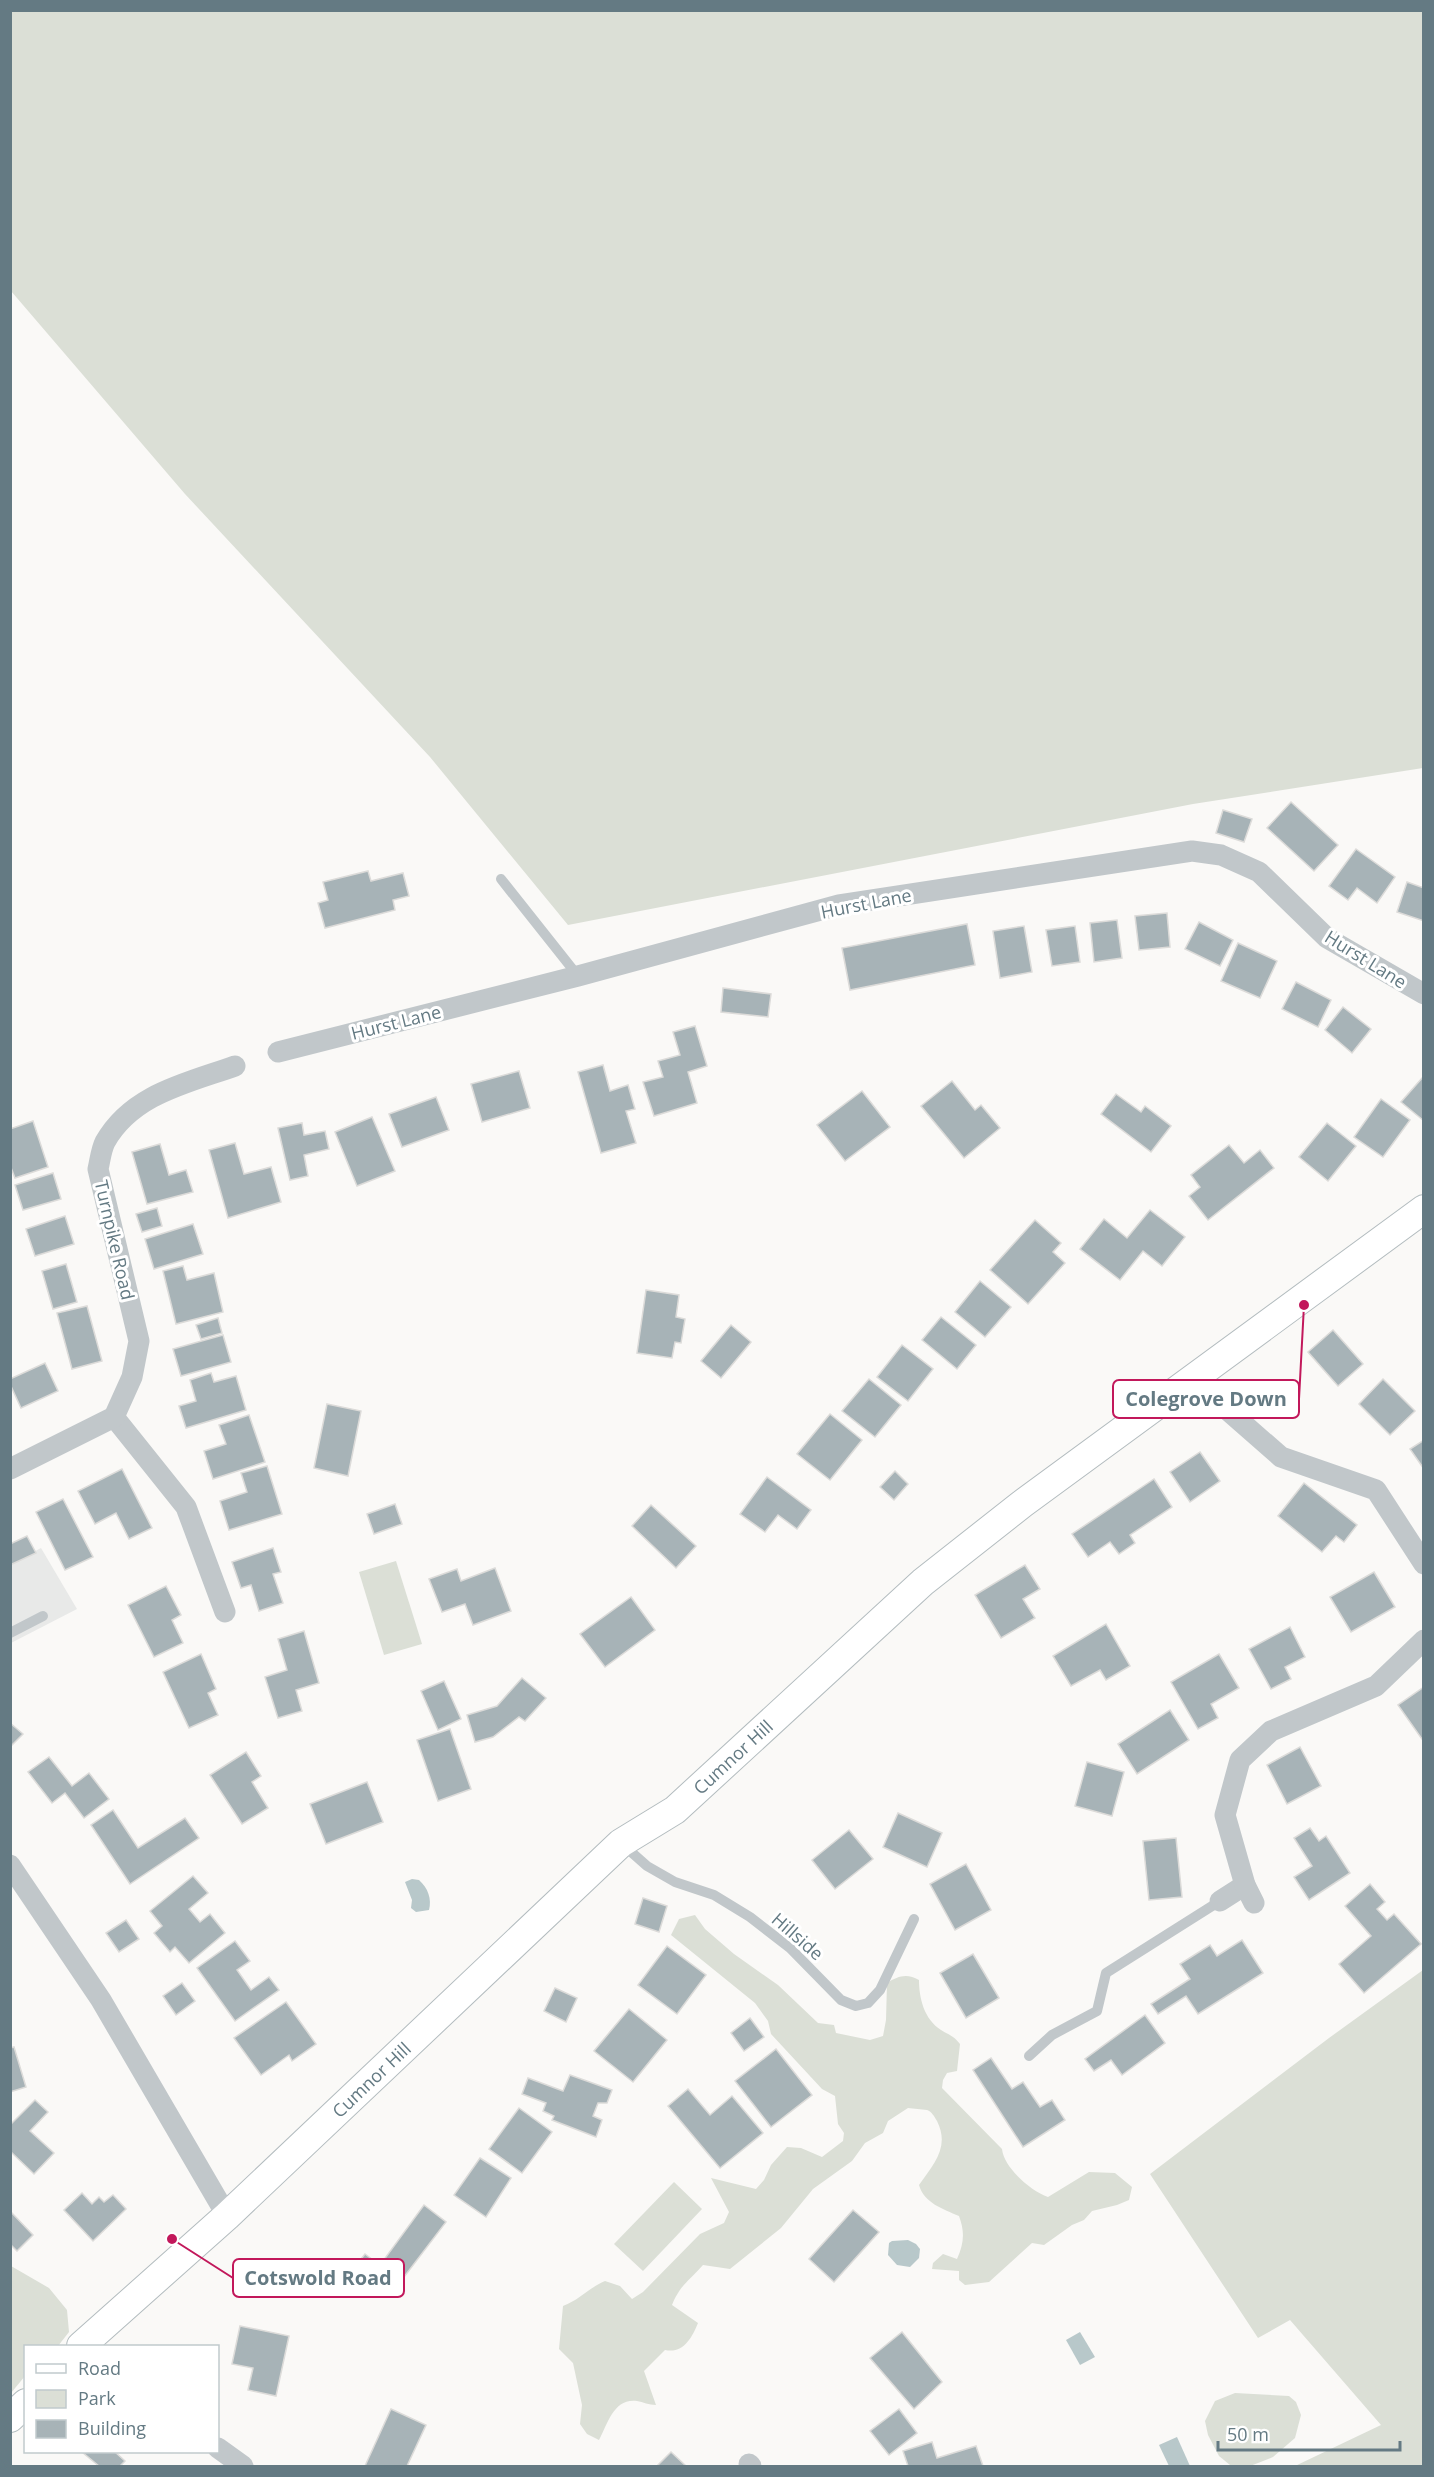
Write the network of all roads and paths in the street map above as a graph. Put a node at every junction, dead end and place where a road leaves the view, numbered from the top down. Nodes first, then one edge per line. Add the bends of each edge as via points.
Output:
1 (501, 879) dead end
2 (578, 976) junction
3 (1424, 994) edge
4 (278, 1052) dead end
5 (235, 1066) dead end
6 (1424, 1209) edge
7 (1191, 1378) junction
8 (114, 1417) junction
9 (10, 1468) edge
10 (1424, 1564) edge
11 (225, 1612) dead end
12 (43, 1616) dead end
13 (10, 1633) edge
14 (1423, 1640) edge
15 (621, 1843) junction
16 (10, 1865) edge
17 (1220, 1901) joint
18 (914, 1919) dead end
19 (1029, 2056) dead end
20 (227, 2216) junction
21 (82, 2345) edge
22 (24, 2405) edge
23 (10, 2418) edge
24 (219, 2449) edge
25 (243, 2466) edge

1 - 2 lane
2 - 3 street, Hurst Lane via 839,905 1192,851 1221,855 1259,872 1327,938
2 - 4 street, Hurst Lane
5 - 8 street, Turnpike Road via 156,1094 125,1114 104,1144 98,1169 139,1341 132,1377
6 - 7 street, Cumnor Hill
7 - 10 street via 1281,1457 1376,1490
7 - 15 street, Cumnor Hill via 923,1581 675,1810
8 - 9 street
8 - 11 street via 186,1507
12 - 13 lane
14 - 17 street via 1376,1686 1271,1731 1240,1760 1225,1815 1249,1894
15 - 18 lane, Hillside via 647,1866 675,1882 714,1895 750,1917 790,1948 841,2000 856,2006 868,2003 880,1990
15 - 20 street, Cumnor Hill
16 - 20 street via 101,2000
17 - 19 lane via 1106,1973 1097,2011 1052,2035
20 - 21 street, Cumnor Hill
22 - 23 street
24 - 25 street

